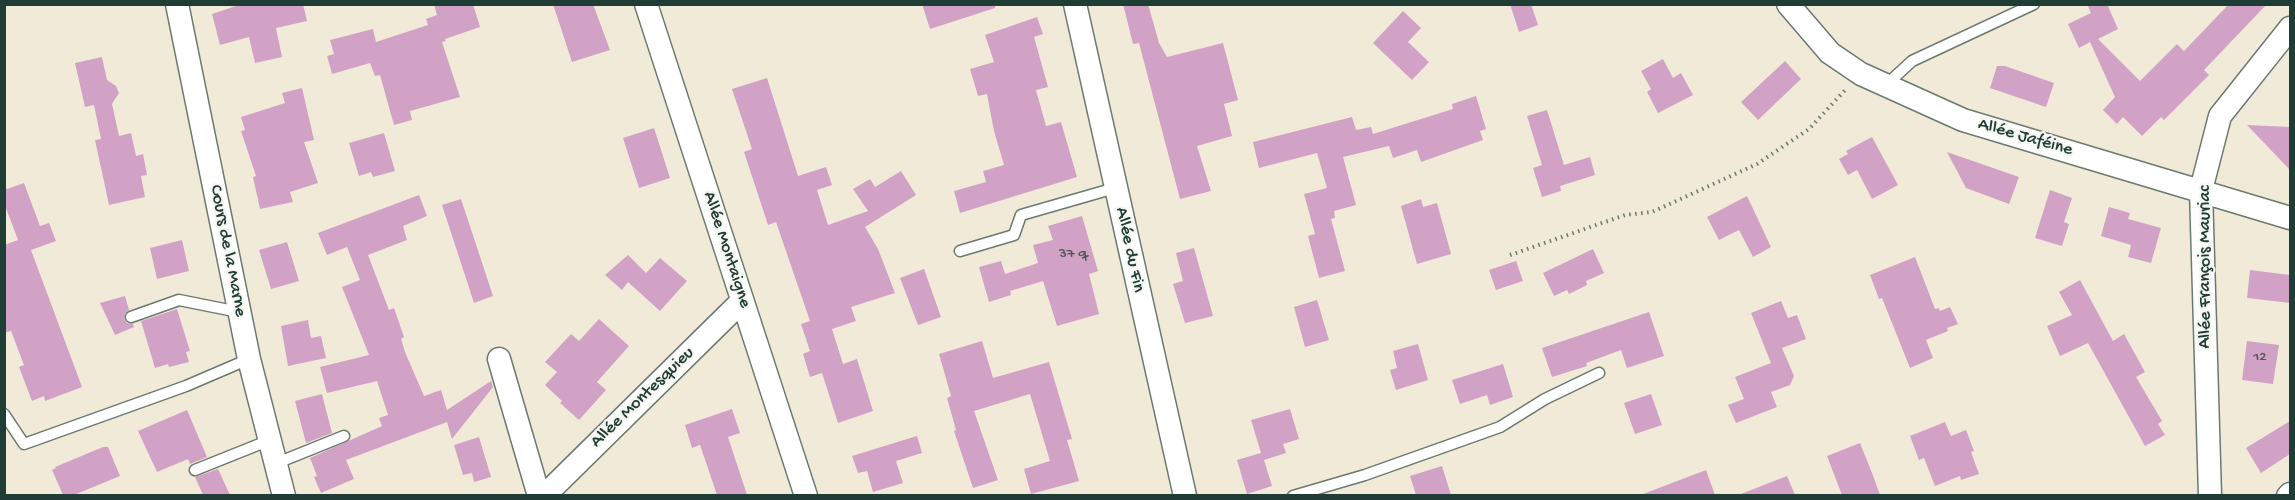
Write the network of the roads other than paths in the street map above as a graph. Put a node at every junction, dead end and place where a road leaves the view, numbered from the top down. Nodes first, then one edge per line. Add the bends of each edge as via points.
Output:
1 (177, 4) edge
2 (646, 4) edge
3 (1075, 4) edge
4 (1788, 4) edge
5 (2034, 4) edge
6 (2290, 28) edge
7 (1886, 85) junction
8 (1115, 188) junction
9 (2201, 190) junction
10 (2290, 218) edge
11 (960, 251) dead end
12 (742, 301) junction
13 (240, 312) junction
14 (131, 317) dead end
15 (249, 359) junction
16 (499, 359) dead end
17 (1599, 373) dead end
18 (4, 414) edge
19 (344, 436) dead end
20 (271, 440) junction
21 (277, 463) junction
22 (195, 470) dead end
23 (284, 495) edge
24 (539, 495) edge
25 (544, 495) edge
26 (806, 495) edge
27 (1185, 495) edge
28 (1293, 495) edge
29 (2210, 495) edge

1 - 13 street, Cours de la Marne
2 - 12 street, Allée Montaigne
3 - 8 street, Allée du Fin
4 - 7 street, Allée Jaféine via 1830,53
5 - 7 lane via 1912,61
6 - 9 street, Allée François Mauriac via 2220,116
7 - 9 street, Allée Jaféine via 1963,120
8 - 11 lane via 1021,215 1014,235
8 - 27 street, Allée du Fin
9 - 10 street, Allée Jaféine
9 - 29 street, Allée François Mauriac
12 - 25 street, Allée Montesquieu
12 - 26 street, Allée Montaigne
13 - 14 lane via 178,300
13 - 15 street, Cours de la Marne
15 - 18 lane via 24,444
15 - 20 street, Cours de la Marne
16 - 24 street
17 - 28 lane via 1545,399 1500,427 1365,475
19 - 21 lane
20 - 21 street, Cours de la Marne
20 - 22 lane
21 - 23 street, Cours de la Marne

